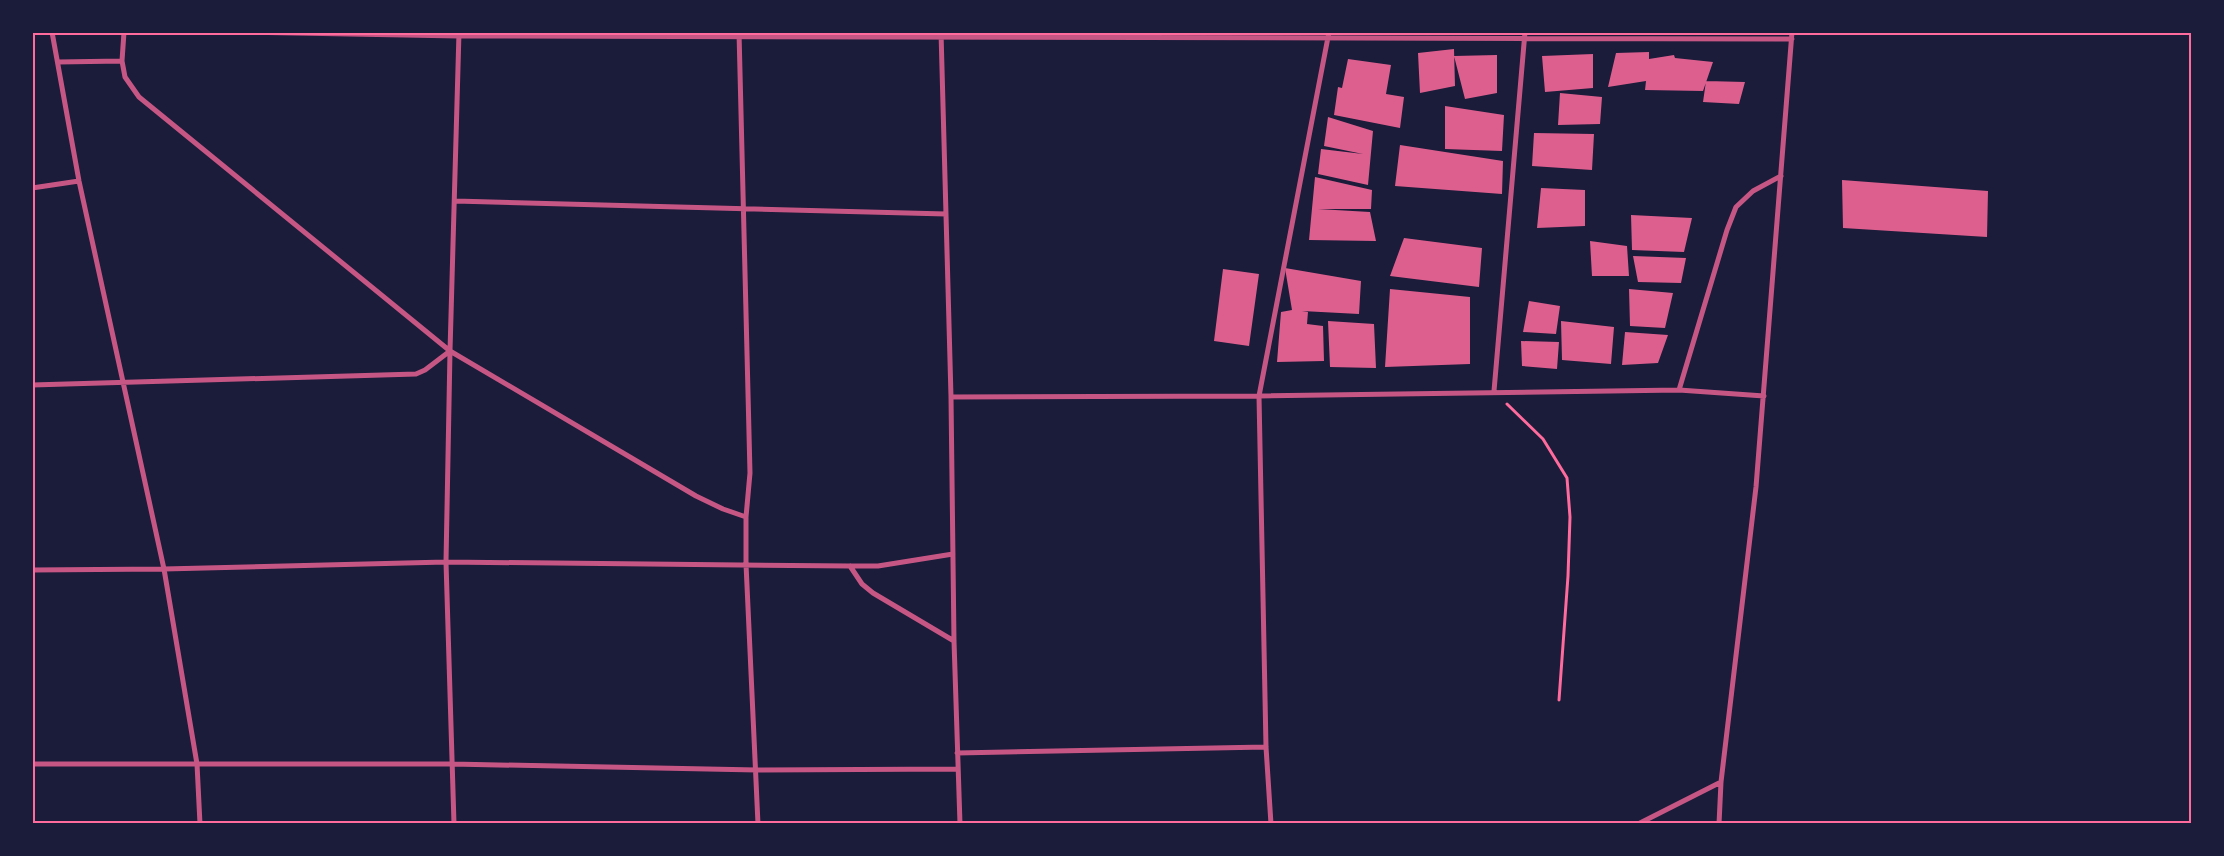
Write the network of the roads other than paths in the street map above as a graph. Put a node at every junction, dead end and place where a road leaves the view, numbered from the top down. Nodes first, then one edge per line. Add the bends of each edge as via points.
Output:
1 (52, 32) edge
2 (124, 32) edge
3 (244, 32) edge
4 (1329, 32) edge
5 (306, 33) edge
6 (459, 34) edge
7 (739, 34) edge
8 (941, 35) edge
9 (1117, 35) edge
10 (1525, 35) edge
11 (1792, 36) edge
12 (1329, 39) junction
13 (58, 62) junction
14 (122, 62) junction
15 (1781, 176) junction
16 (79, 181) junction
17 (32, 188) edge
18 (456, 201) junction
19 (744, 209) junction
20 (946, 214) junction
21 (450, 351) junction
22 (125, 383) junction
23 (32, 385) edge
24 (1680, 390) junction
25 (1494, 392) junction
26 (1259, 396) junction
27 (1764, 396) junction
28 (951, 397) junction
29 (746, 517) junction
30 (953, 554) junction
31 (446, 562) junction
32 (746, 564) junction
33 (850, 566) junction
34 (164, 569) junction
35 (32, 570) edge
36 (954, 641) junction
37 (1266, 747) junction
38 (957, 753) junction
39 (32, 764) edge
40 (197, 764) junction
41 (452, 764) junction
42 (757, 770) junction
43 (958, 770) junction
44 (1721, 782) junction
45 (200, 824) edge
46 (454, 824) edge
47 (758, 824) edge
48 (960, 824) edge
49 (1270, 824) edge
50 (1638, 824) edge
51 (1719, 824) edge

1 - 13 street
2 - 14 street
3 - 5 street
4 - 12 street
5 - 6 street
6 - 7 street
6 - 18 street
7 - 8 street
7 - 19 street
8 - 9 street
8 - 20 street
9 - 12 street
10 - 11 street
10 - 12 street
10 - 25 street
11 - 15 street
12 - 26 street
13 - 14 street
13 - 16 street
14 - 21 street via 125,77 139,97
15 - 24 street via 1753,191 1736,207
15 - 27 street
16 - 17 street
16 - 22 street
18 - 19 street
18 - 21 street
19 - 20 street
19 - 29 street via 750,473
20 - 28 street
21 - 22 street via 416,374
21 - 29 street via 696,496
21 - 31 street
22 - 23 street
22 - 34 street
24 - 25 street
24 - 27 street
25 - 26 street
26 - 28 street
26 - 37 street
27 - 44 street
28 - 30 street
29 - 32 street
30 - 33 street via 878,566
30 - 36 street
31 - 32 street
31 - 34 street
31 - 41 street
32 - 33 street
32 - 42 street
33 - 36 street via 862,584 873,593
34 - 35 street
34 - 40 street
36 - 38 street
37 - 38 street
37 - 49 street
38 - 43 street
39 - 40 street
40 - 41 street
40 - 45 street
41 - 42 street
41 - 46 street
42 - 43 street
42 - 47 street
43 - 48 street
44 - 50 street
44 - 51 street

